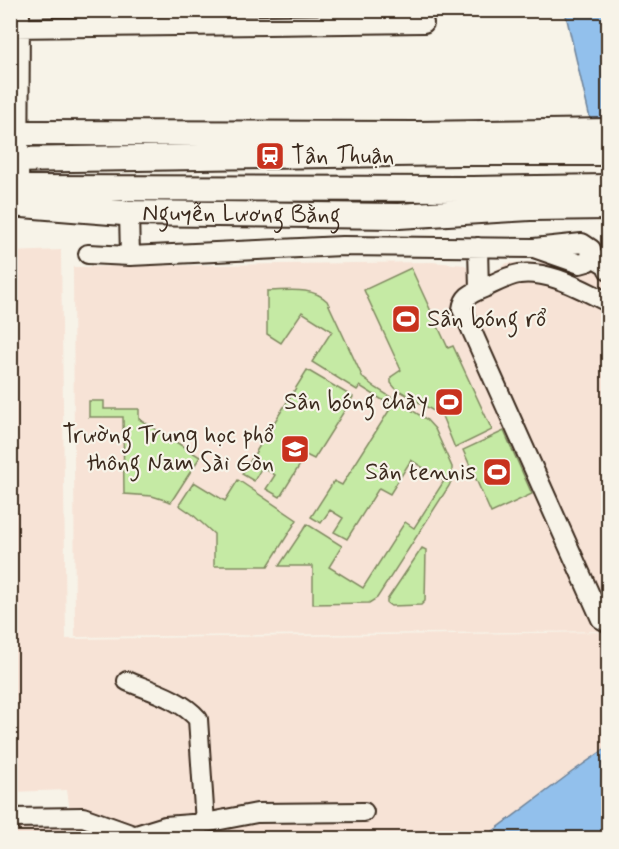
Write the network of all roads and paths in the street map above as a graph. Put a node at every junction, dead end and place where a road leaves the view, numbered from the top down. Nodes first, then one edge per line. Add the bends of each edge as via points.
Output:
1 (404, 17) edge
2 (17, 22) edge
3 (424, 23) dead end
4 (609, 131) edge
5 (16, 133) edge
6 (609, 153) edge
7 (15, 160) edge
8 (609, 187) edge
9 (15, 196) edge
10 (473, 200) junction
11 (609, 207) edge
12 (129, 213) junction
13 (478, 247) junction
14 (87, 254) dead end
15 (130, 256) junction
16 (609, 270) edge
17 (479, 290) junction
18 (609, 302) edge
19 (609, 623) edge
20 (127, 681) dead end
21 (364, 812) dead end
22 (10, 818) edge
23 (205, 823) junction
24 (166, 832) edge
25 (131, 837) edge

1 - 2 street
1 - 3 street
2 - 5 street
4 - 5 main road
5 - 7 street
6 - 7 main road
7 - 9 street
8 - 10 main road
9 - 10 main road, Nguyễn Lương Bằng
9 - 12 main road, Nguyễn Lương Bằng
10 - 11 main road via 530,208
10 - 12 main road, Nguyễn Lương Bằng via 399,216
12 - 15 street
13 - 15 street via 342,246
13 - 16 street via 534,248 580,264 591,256
13 - 17 street
14 - 15 street
17 - 18 street via 513,276 538,274
17 - 19 street via 465,298 463,314 601,619
20 - 23 street via 179,703 198,719
21 - 23 street via 257,813
22 - 25 street via 83,817
23 - 24 street
24 - 25 street

